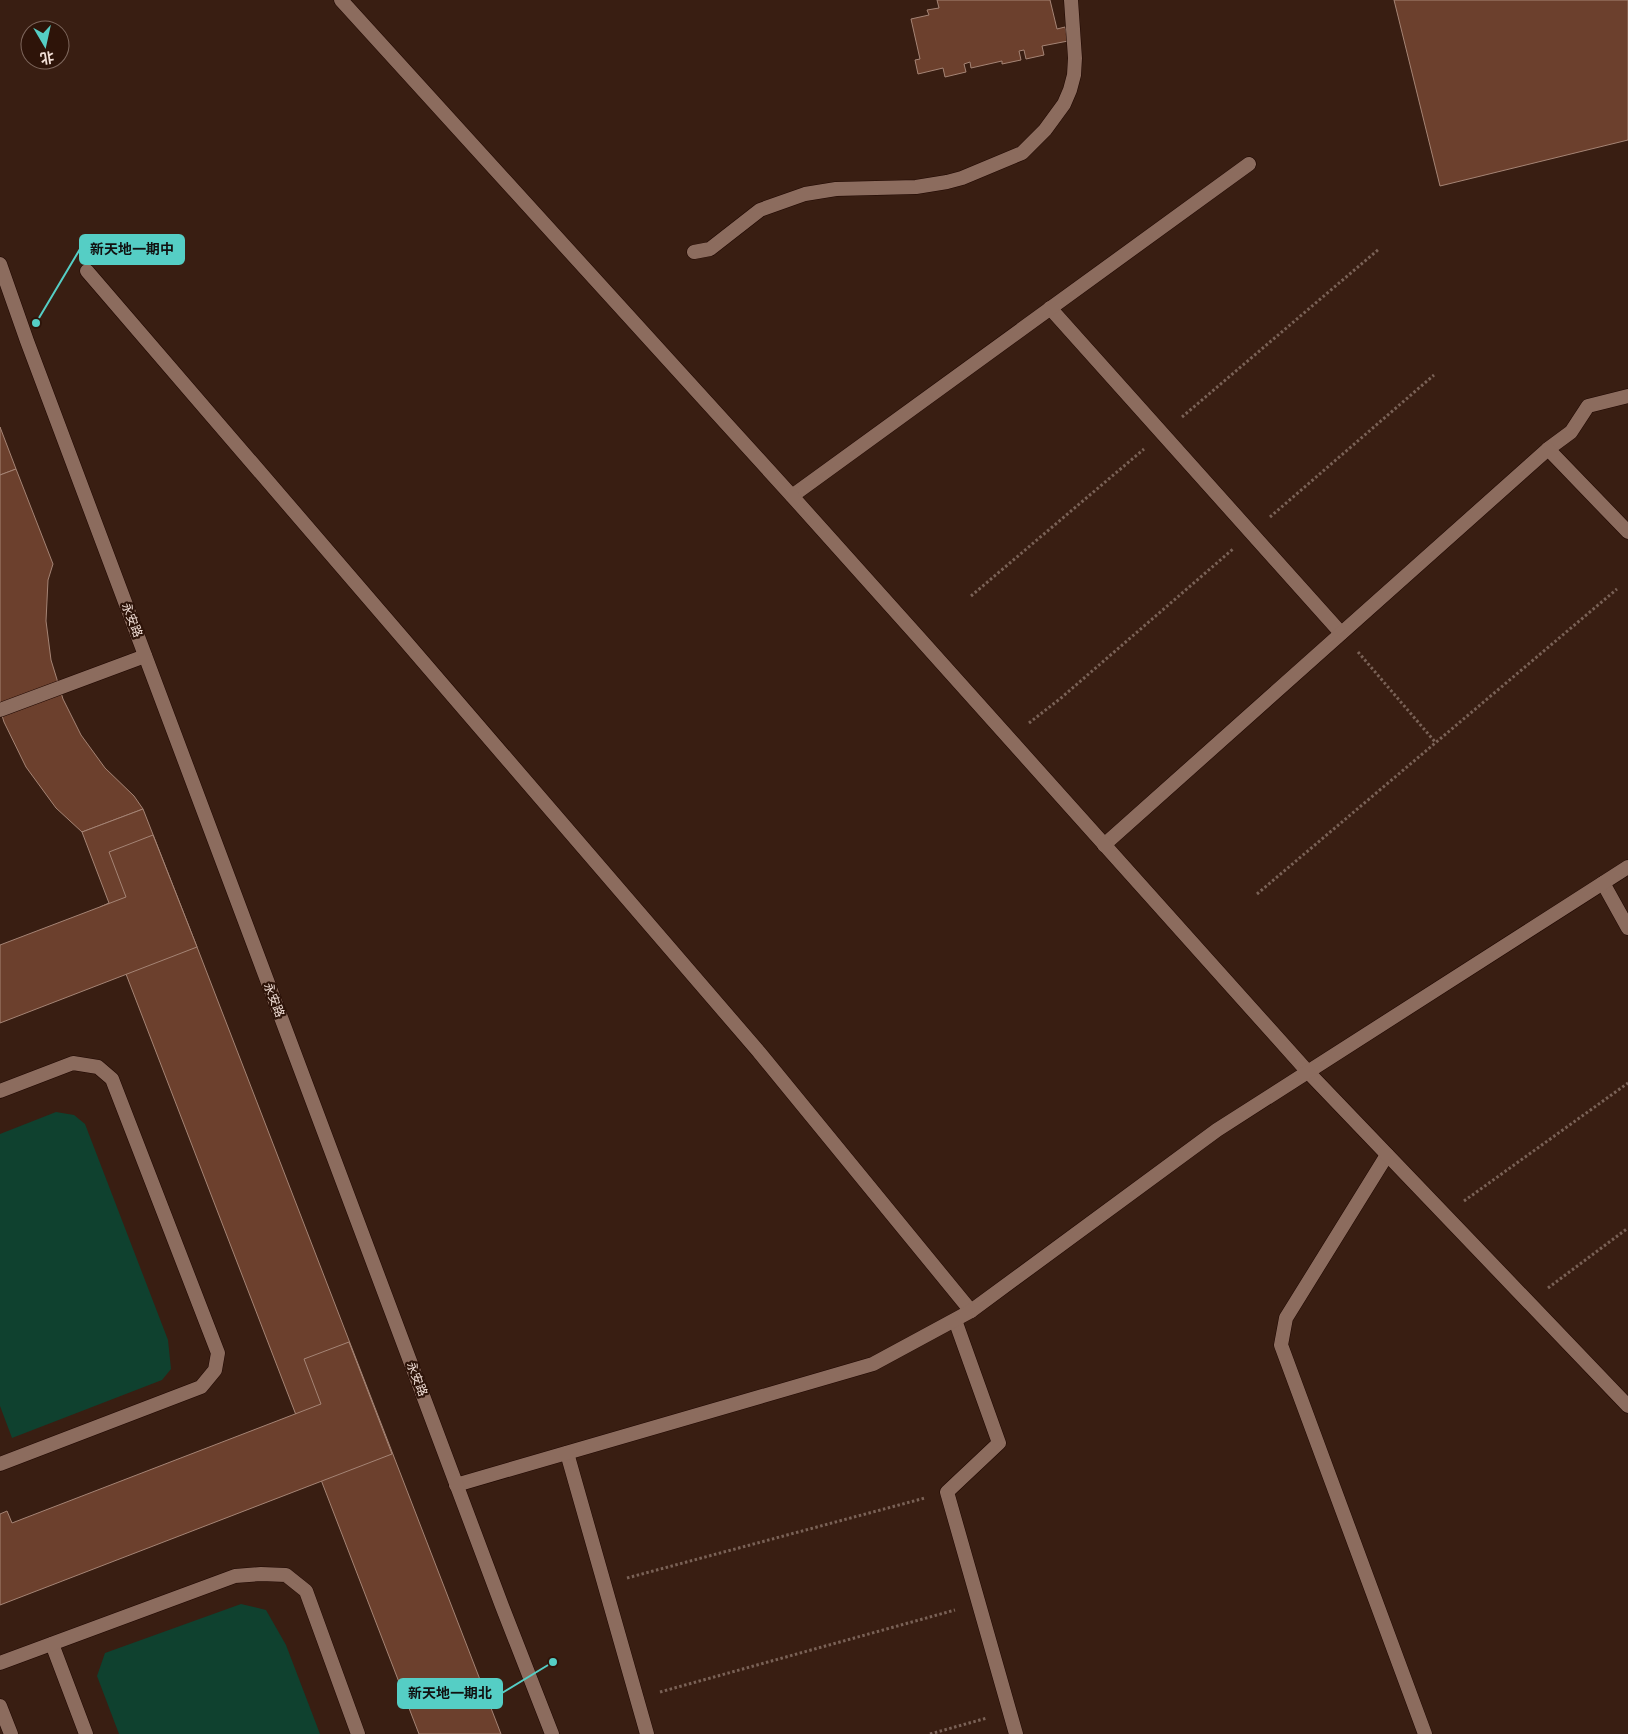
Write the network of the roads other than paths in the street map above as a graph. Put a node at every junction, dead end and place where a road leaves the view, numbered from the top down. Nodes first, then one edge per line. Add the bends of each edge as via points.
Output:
1 (341, 0) edge
2 (1071, 0) edge
3 (1249, 164) dead end
4 (694, 252) dead end
5 (0, 264) edge
6 (87, 271) dead end
7 (1050, 308) junction
8 (1628, 396) edge
9 (1548, 449) junction
10 (792, 496) junction
11 (1628, 532) edge
12 (1342, 633) junction
13 (145, 656) junction
14 (0, 710) edge
15 (1104, 844) junction
16 (1628, 867) edge
17 (1603, 883) junction
18 (1628, 928) edge
19 (1308, 1072) junction
20 (0, 1091) edge
21 (1387, 1155) junction
22 (971, 1311) junction
23 (955, 1320) junction
24 (1628, 1406) edge
25 (566, 1453) junction
26 (0, 1464) edge
27 (456, 1485) junction
28 (52, 1644) junction
29 (0, 1663) edge
30 (0, 1706) edge
31 (11, 1734) edge
32 (86, 1734) edge
33 (358, 1734) edge
34 (552, 1734) edge
35 (647, 1734) edge
36 (1016, 1734) edge
37 (1425, 1734) edge

1 - 10 street
2 - 4 street via 1075,58 1070,90 1045,130 1022,153 947,182 916,187 836,188 805,194 760,210 710,249
3 - 7 street
5 - 13 street, 永安路
6 - 22 street via 759,1052
7 - 10 street
7 - 12 street
8 - 9 street via 1588,406 1571,432
9 - 11 street
9 - 12 street
10 - 15 street
12 - 15 street
13 - 14 street
13 - 27 street, 永安路
15 - 19 street
16 - 17 street
17 - 18 street
17 - 19 street
19 - 21 street
19 - 22 street via 1217,1130
20 - 26 street via 73,1063 98,1067 112,1079 218,1352 215,1370 201,1387
21 - 24 street
21 - 37 street via 1286,1318 1281,1345
22 - 23 street
23 - 25 street via 873,1364
23 - 36 street via 999,1443 947,1492
25 - 27 street
25 - 35 street
27 - 34 street, 永安路
28 - 29 street
28 - 32 street
28 - 33 street via 235,1576 286,1575 306,1591
30 - 31 street

